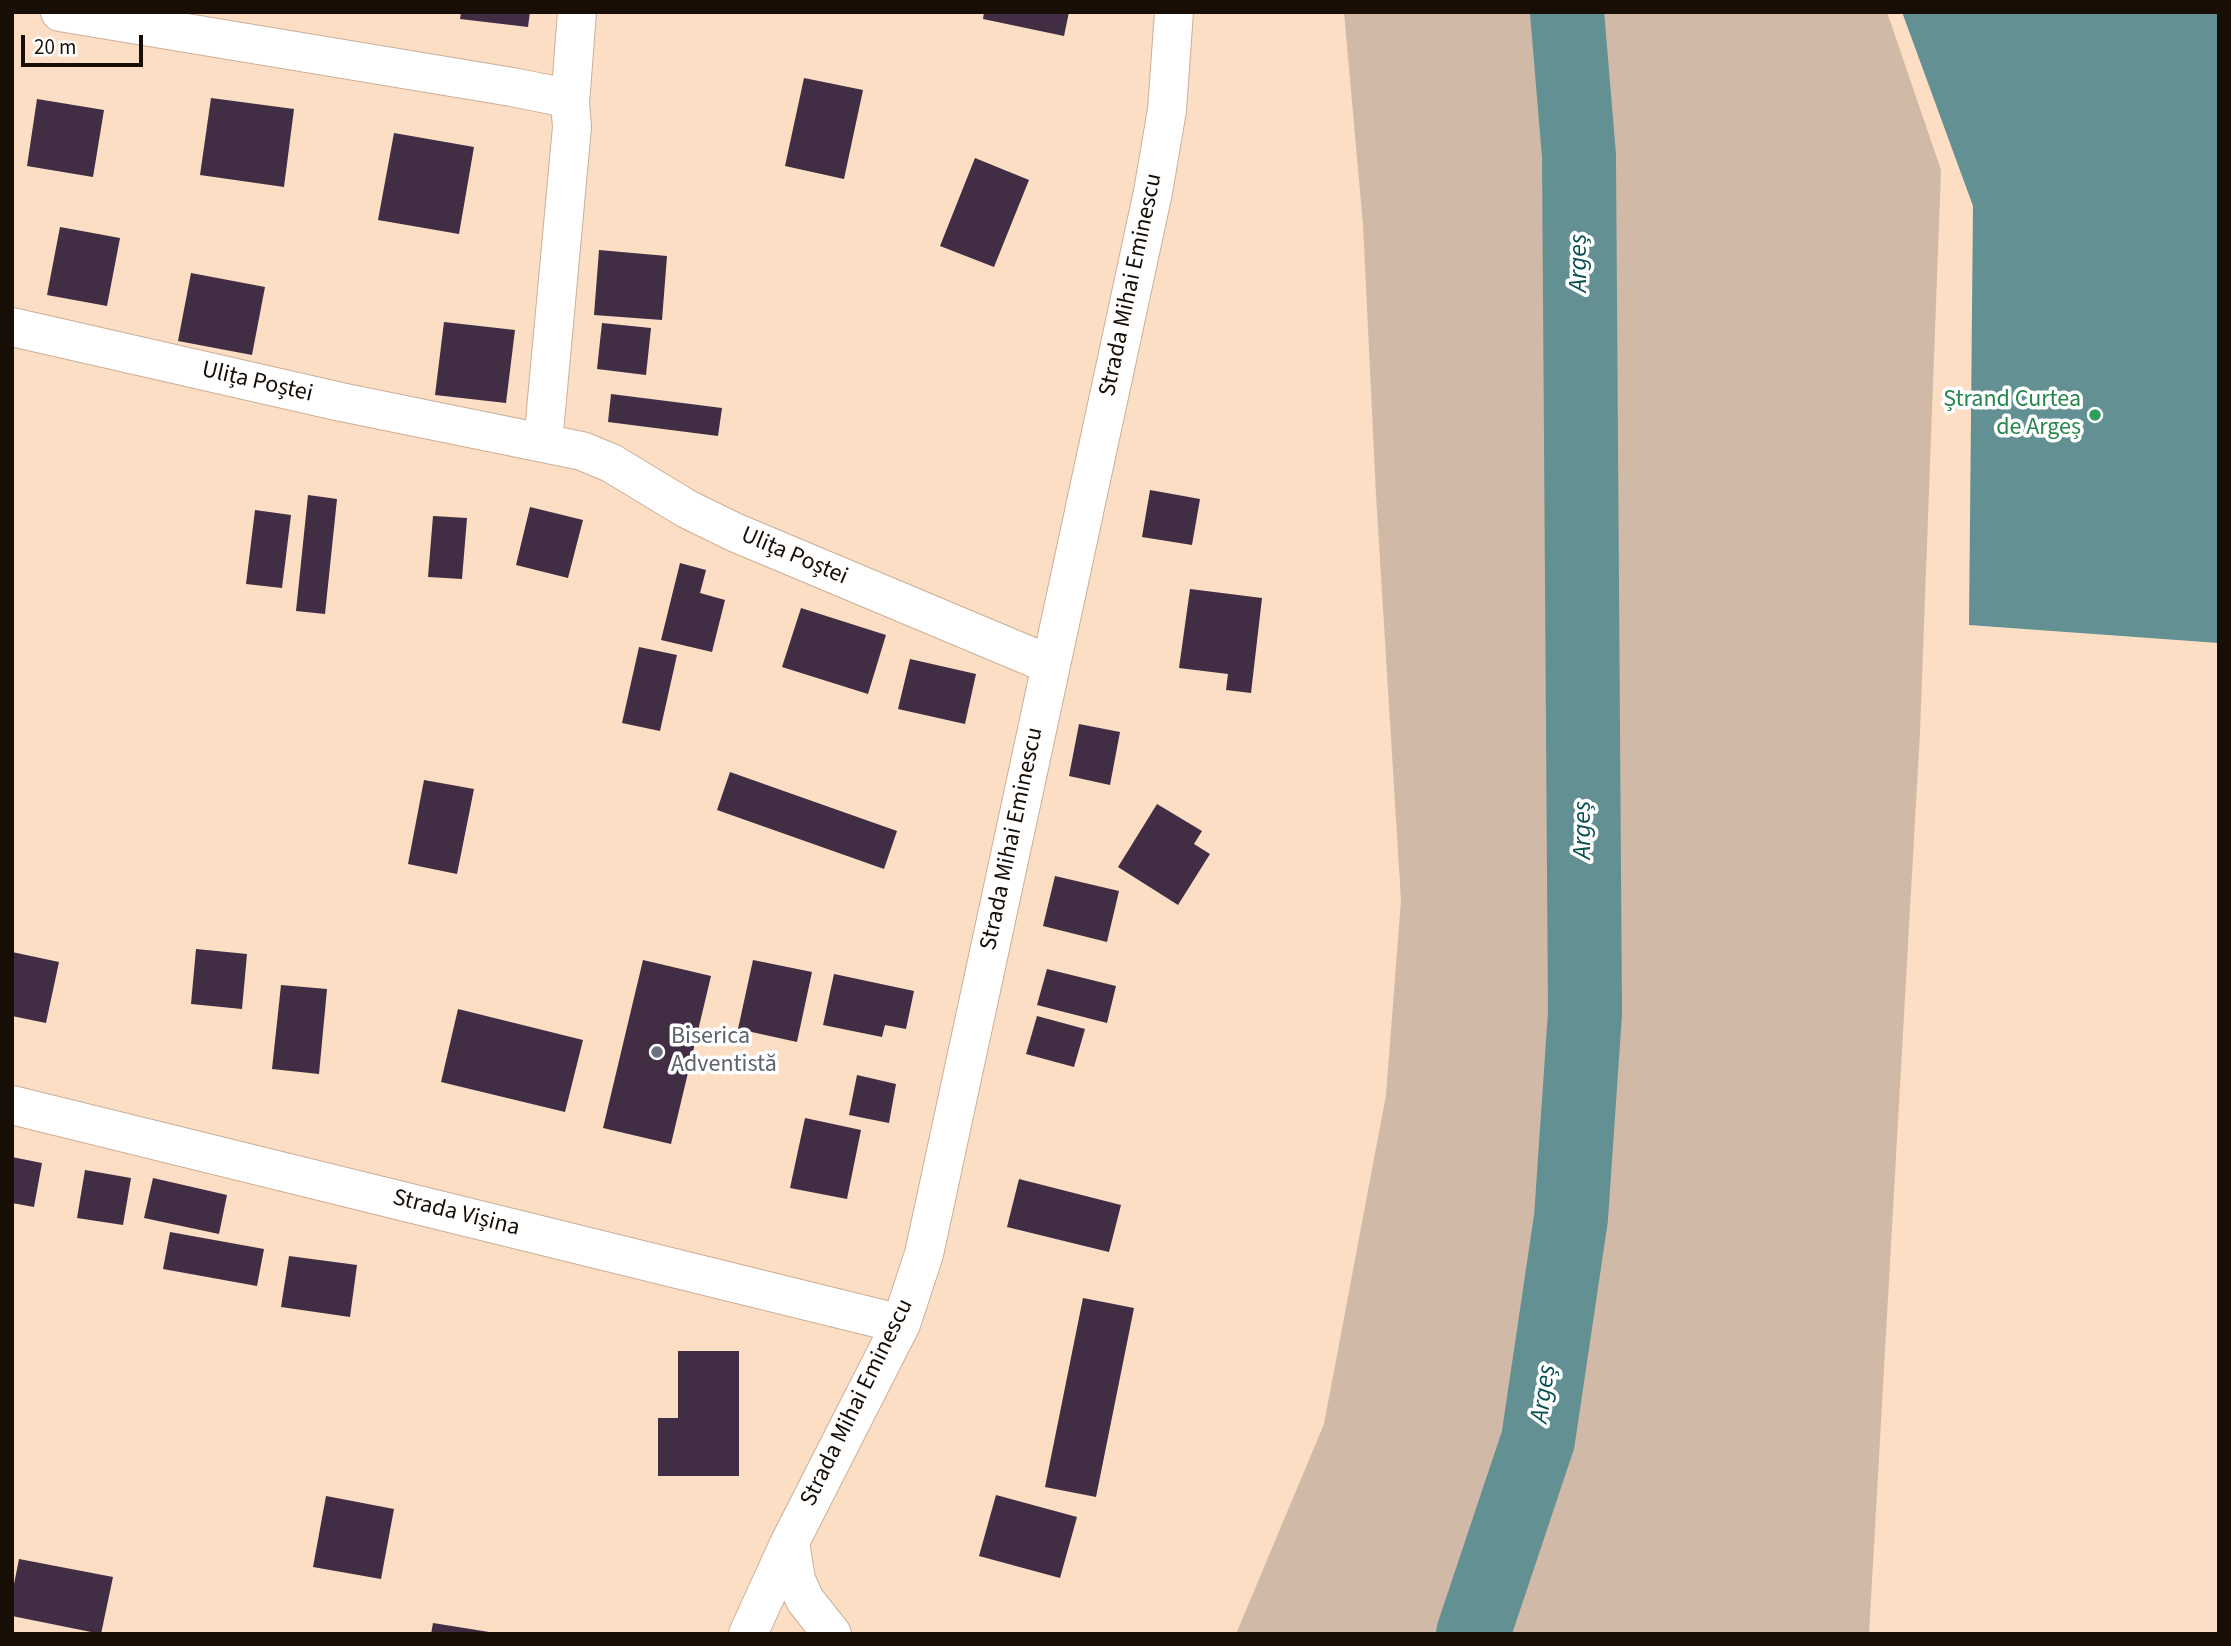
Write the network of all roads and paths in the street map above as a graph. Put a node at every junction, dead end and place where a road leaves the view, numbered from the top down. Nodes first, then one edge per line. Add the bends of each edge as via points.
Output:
1 (60, 12) edge
2 (577, 12) edge
3 (1174, 12) edge
4 (570, 103) junction
5 (12, 327) edge
6 (543, 443) junction
7 (1051, 665) junction
8 (12, 1105) edge
9 (901, 1324) junction
10 (790, 1542) junction
11 (748, 1634) edge
12 (832, 1634) edge

1 - 4 street via 512,87
2 - 4 street
3 - 7 street, Strada Mihai Eminescu via 1167,110 1153,192
4 - 6 street via 571,138
5 - 6 street, Ulița Poștei
6 - 7 street, Ulița Poștei via 611,463 734,532
7 - 9 street, Strada Mihai Eminescu via 924,1254
8 - 9 street, Strada Vișina
9 - 10 street, Strada Mihai Eminescu
10 - 11 street, Strada Mihai Eminescu
10 - 12 street via 796,1580 805,1600

